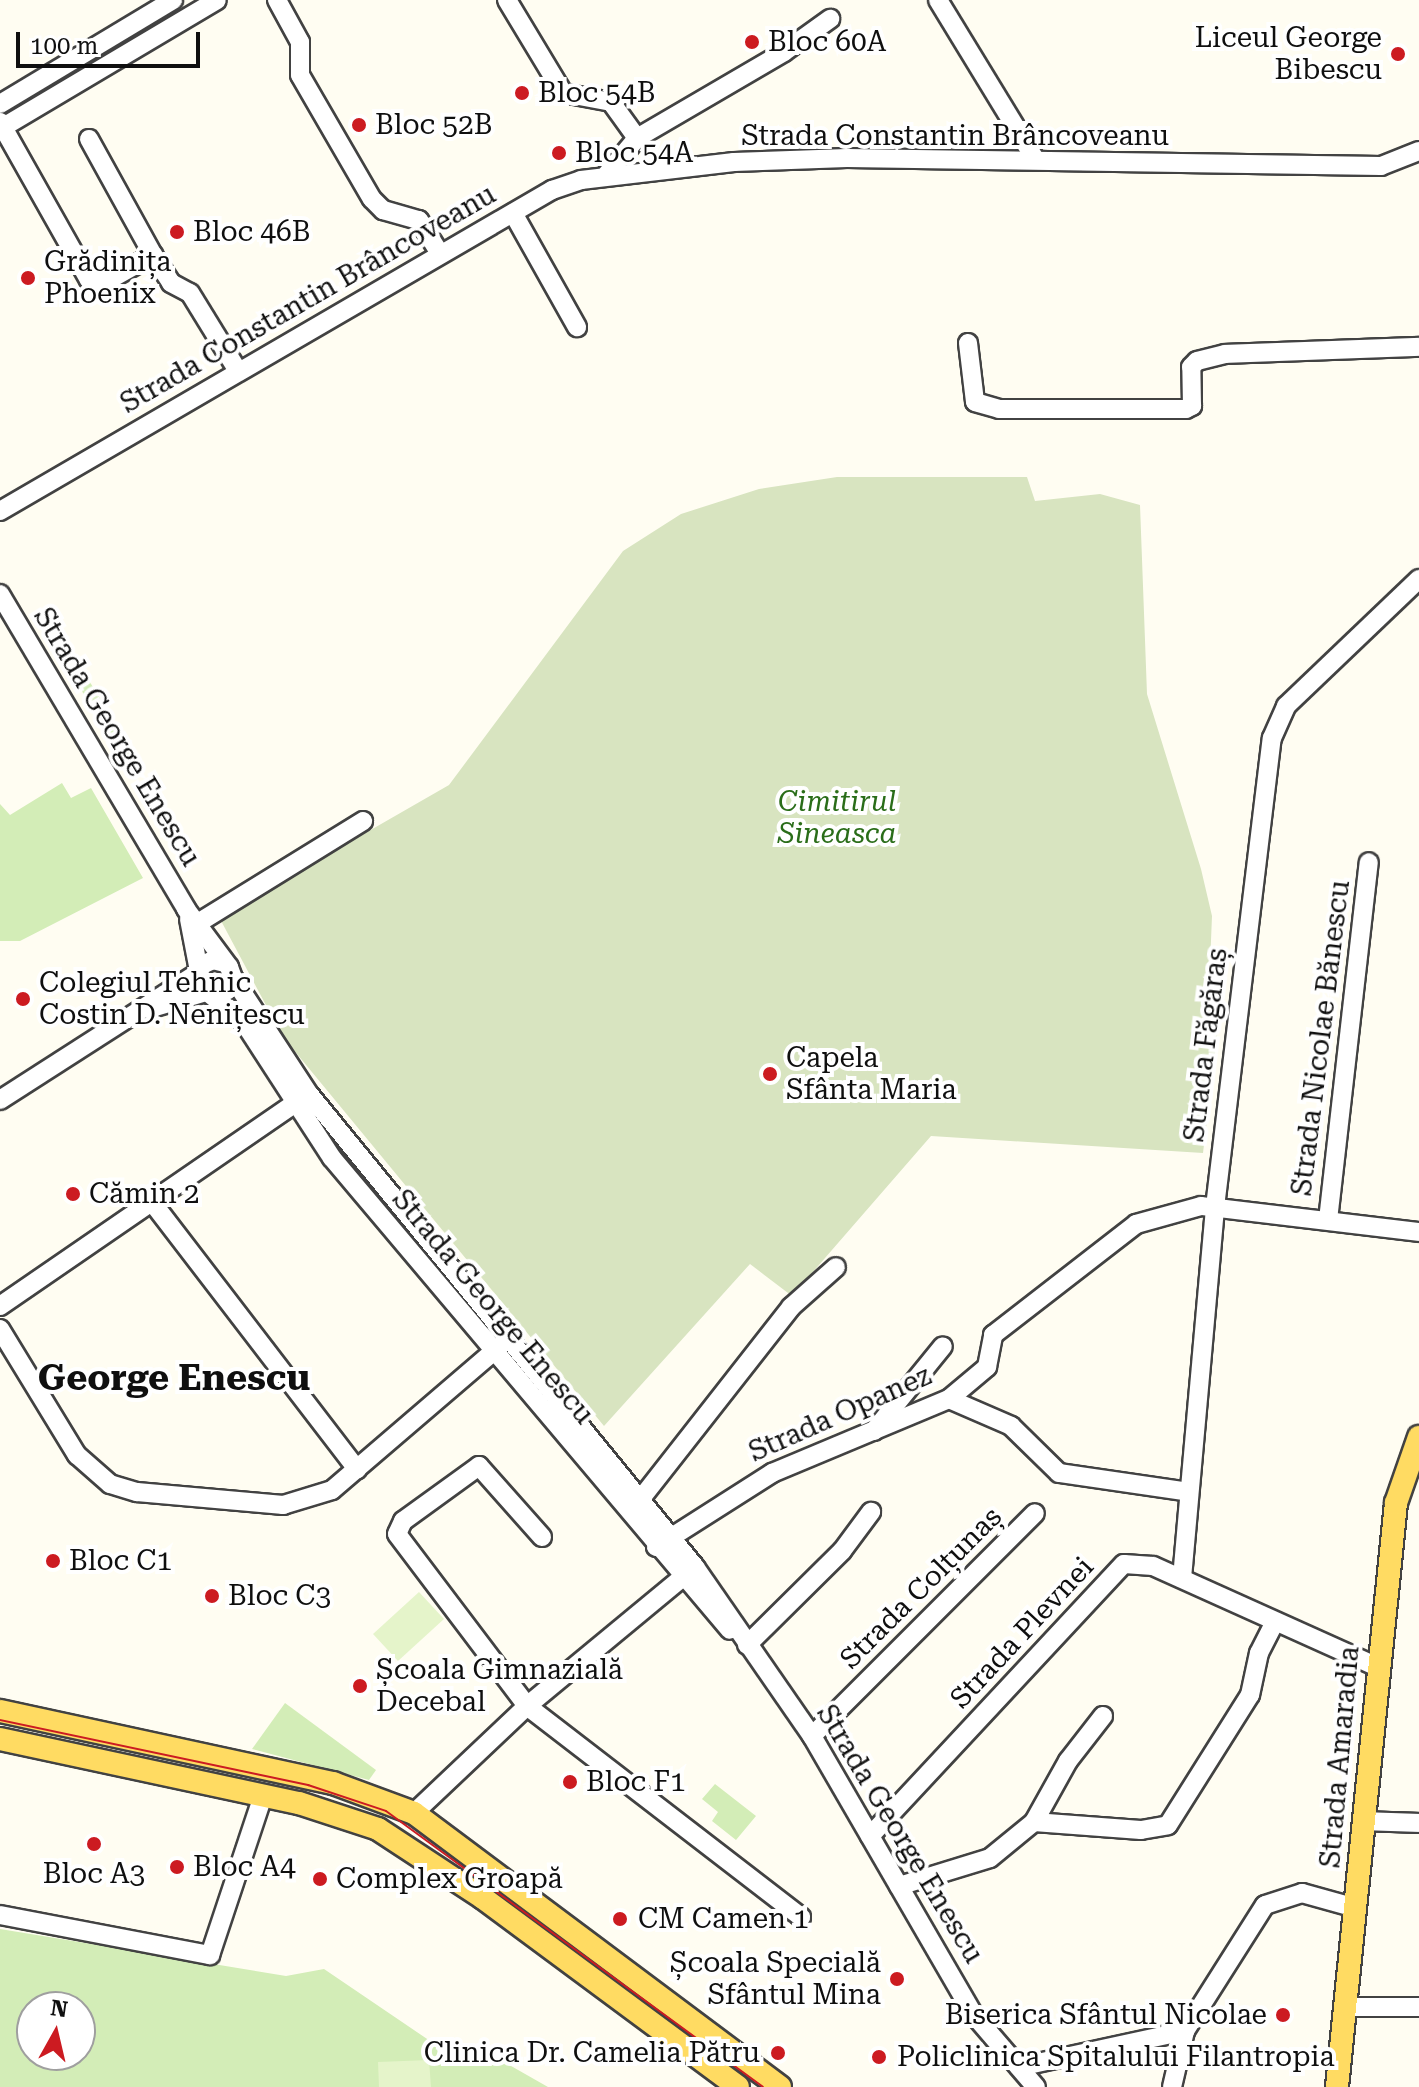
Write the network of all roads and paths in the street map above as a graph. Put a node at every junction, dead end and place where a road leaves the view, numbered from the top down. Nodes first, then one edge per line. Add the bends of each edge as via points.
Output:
1 (173, 0) edge
2 (217, 0) edge
3 (277, 0) edge
4 (507, 0) edge
5 (938, 0) edge
6 (830, 19) dead end
7 (0, 104) edge
8 (1, 126) edge
9 (637, 138) junction
10 (89, 139) dead end
11 (1419, 151) edge
12 (1035, 159) junction
13 (607, 174) junction
14 (513, 213) junction
15 (440, 254) junction
16 (153, 255) junction
17 (577, 327) dead end
18 (968, 343) dead end
19 (1419, 347) edge
20 (238, 371) junction
21 (0, 511) edge
22 (1419, 579) edge
23 (0, 594) edge
24 (363, 821) dead end
25 (1369, 862) dead end
26 (192, 916) junction
27 (229, 970) junction
28 (198, 972) junction
29 (208, 993) junction
30 (138, 1011) junction
31 (309, 1094) junction
32 (0, 1100) edge
33 (293, 1105) junction
34 (152, 1202) junction
35 (1215, 1207) junction
36 (1328, 1220) junction
37 (1419, 1232) edge
38 (836, 1267) dead end
39 (0, 1306) edge
40 (0, 1329) edge
41 (510, 1338) junction
42 (943, 1346) dead end
43 (494, 1351) junction
44 (949, 1399) junction
45 (873, 1432) junction
46 (1419, 1437) edge
47 (357, 1469) junction
48 (1189, 1492) junction
49 (643, 1496) junction
50 (871, 1512) dead end
51 (1035, 1513) dead end
52 (672, 1535) junction
53 (542, 1537) dead end
54 (656, 1547) junction
55 (689, 1572) junction
56 (1182, 1578) junction
57 (1275, 1622) junction
58 (747, 1645) junction
59 (1378, 1667) junction
60 (527, 1706) junction
61 (0, 1711) edge
62 (1103, 1716) dead end
63 (812, 1736) junction
64 (0, 1739) edge
65 (263, 1796) junction
66 (414, 1813) junction
67 (1363, 1821) junction
68 (1034, 1822) junction
69 (1419, 1823) edge
70 (870, 1836) junction
71 (899, 1886) junction
72 (1356, 1908) junction
73 (0, 1915) edge
74 (801, 1917) dead end
75 (1347, 2007) junction
76 (1419, 2007) edge
77 (1185, 2031) junction
78 (1019, 2067) junction
79 (738, 2087) edge
80 (780, 2087) edge
81 (1036, 2087) edge
82 (1172, 2087) edge
83 (1337, 2087) edge

1 - 7 street
2 - 8 street
3 - 15 street via 300,42 300,75 372,199 383,210 419,220
4 - 9 street via 563,93 611,102
5 - 12 street
6 - 9 street
8 - 16 street via 89,280 109,280
9 - 13 street
10 - 16 street
11 - 12 street, Strada Constantin Brâncoveanu via 1381,166
12 - 13 street, Strada Constantin Brâncoveanu via 847,158
13 - 14 street, Strada Constantin Brâncoveanu via 552,190
14 - 15 street, Strada Constantin Brâncoveanu
14 - 17 street
15 - 20 street, Strada Constantin Brâncoveanu
16 - 20 street via 171,283 190,293
18 - 19 street via 975,402 999,409 1186,409 1192,406 1191,367 1197,361 1225,354
20 - 21 street, Strada Constantin Brâncoveanu
22 - 35 street, Strada Făgăraș via 1286,706 1272,738
23 - 26 street, Strada George Enescu
24 - 26 street
25 - 36 street, Strada Nicolae Bănescu
26 - 27 street, Strada George Enescu
26 - 28 street, Strada George Enescu
27 - 28 street via 207,962
27 - 29 street via 228,990
27 - 31 street, Strada George Enescu
28 - 29 street, Strada George Enescu
28 - 30 street
29 - 30 street
29 - 33 street, Strada George Enescu via 243,1021
30 - 32 street
31 - 33 street
31 - 41 street, Strada George Enescu
33 - 34 street
33 - 43 street, Strada George Enescu
34 - 39 street
34 - 47 street
35 - 36 street, Strada Opanez
35 - 44 street, Strada Opanez via 1168,1212 1136,1224 993,1335 987,1367
35 - 48 street, Strada Făgăraș
36 - 37 street, Strada Opanez
38 - 49 street via 791,1307
40 - 47 street via 77,1455 110,1484 137,1492 283,1505 317,1498
41 - 43 street
41 - 49 street, Strada George Enescu
42 - 45 street
43 - 47 street
43 - 54 street, Strada George Enescu
44 - 45 street, Strada Opanez
44 - 48 street via 982,1418 1011,1426 1059,1473
45 - 52 street, Strada Opanez via 756,1481
46 - 59 main road, Strada Amaradia via 1396,1503
48 - 56 street, Strada Făgăraș
49 - 52 street, Strada George Enescu
50 - 58 street via 834,1560
51 - 63 street, Strada Colțunaș
52 - 54 street, Strada Opanez
52 - 55 street, Strada George Enescu
53 - 60 street via 479,1466 403,1521 397,1534
54 - 55 street, Strada George Enescu
55 - 58 street, Strada George Enescu
55 - 60 street
56 - 57 street, Strada Plevnei
56 - 70 street, Strada Plevnei via 1135,1561 1124,1564
57 - 59 street, Strada Plevnei
57 - 68 street via 1259,1653 1250,1695 1176,1816 1160,1831
58 - 63 street, Strada George Enescu
59 - 67 main road, Strada Amaradia
60 - 66 street
60 - 74 street
61 - 66 main road via 333,1783
62 - 68 street via 1068,1761
63 - 70 street, Strada George Enescu
64 - 65 main road
65 - 73 street via 210,1955
65 - 79 main road via 349,1818 416,1850
66 - 80 main road
67 - 69 street
67 - 72 main road, Strada Amaradia
68 - 71 street via 990,1858
70 - 71 street, Strada George Enescu
71 - 78 street, Strada George Enescu via 974,2015
72 - 75 main road, Strada Amaradia
72 - 77 street via 1302,1893 1265,1905
75 - 76 street
75 - 83 main road, Strada Amaradia
77 - 78 street
77 - 82 street
78 - 81 street, Strada George Enescu

